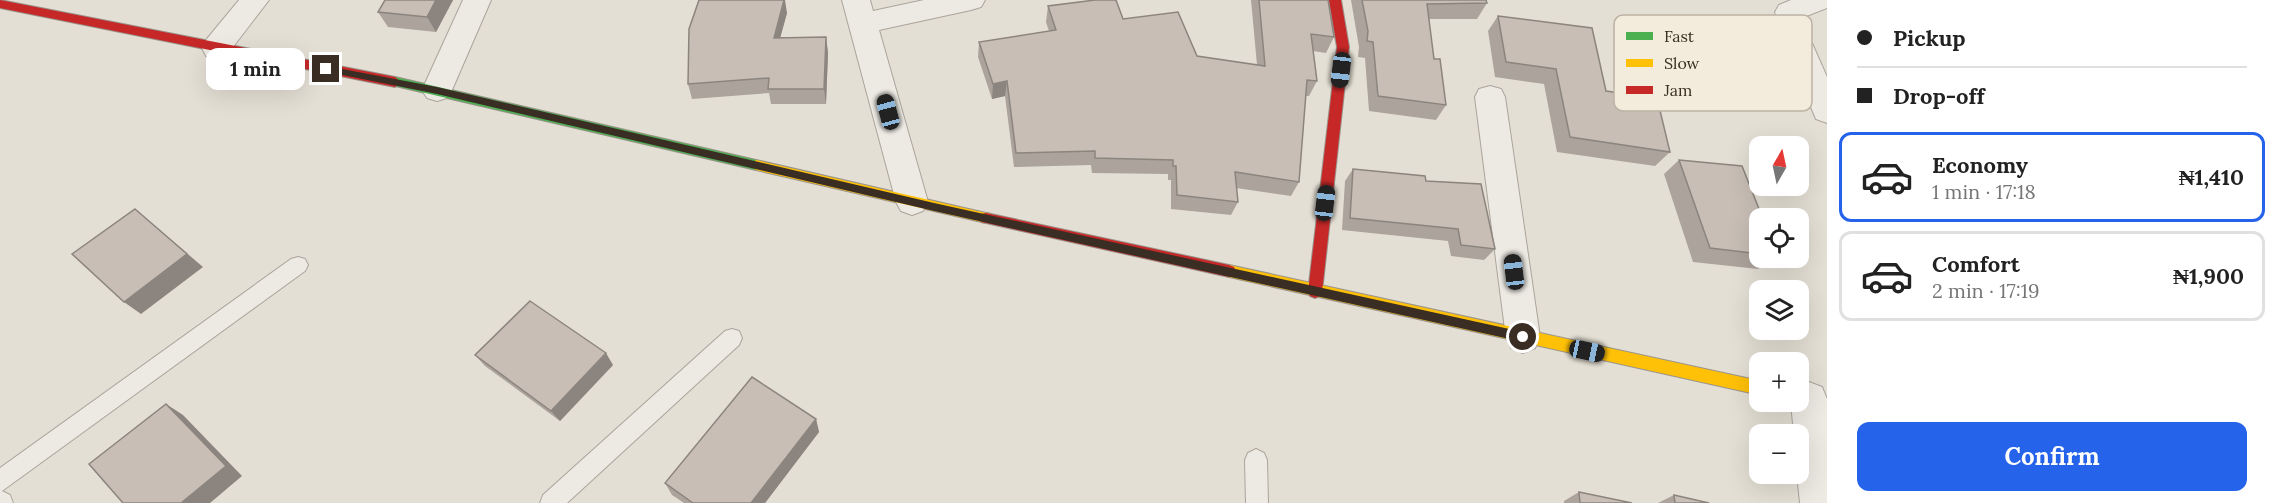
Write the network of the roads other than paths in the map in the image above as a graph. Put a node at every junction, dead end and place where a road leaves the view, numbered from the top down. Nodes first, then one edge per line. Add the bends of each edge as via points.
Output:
1 (255, 0) edge
2 (477, 0) edge
3 (971, 0) edge
4 (1335, 0) edge
5 (1819, 0) edge
6 (0, 4) edge
7 (860, 12) edge
8 (1790, 15) edge
9 (216, 48) junction
10 (1812, 76) edge
11 (437, 90) junction
12 (1491, 97) dead end
13 (1827, 111) edge
14 (912, 202) junction
15 (298, 265) dead end
16 (1315, 292) junction
17 (1523, 337) junction
18 (732, 338) dead end
19 (1749, 386) edge
20 (1812, 399) edge
21 (1256, 460) dead end
22 (0, 481) edge
23 (551, 503) edge
24 (1257, 503) edge
25 (1819, 503) edge

1 - 9 street
2 - 11 street
3 - 7 street
4 - 16 street via 1343,47
5 - 8 street via 1789,12
6 - 9 street
7 - 14 street
9 - 11 street
10 - 13 street
11 - 14 street
12 - 17 street
14 - 16 street
15 - 22 lane
16 - 17 street
17 - 19 street
18 - 23 lane
20 - 25 street
21 - 24 lane

